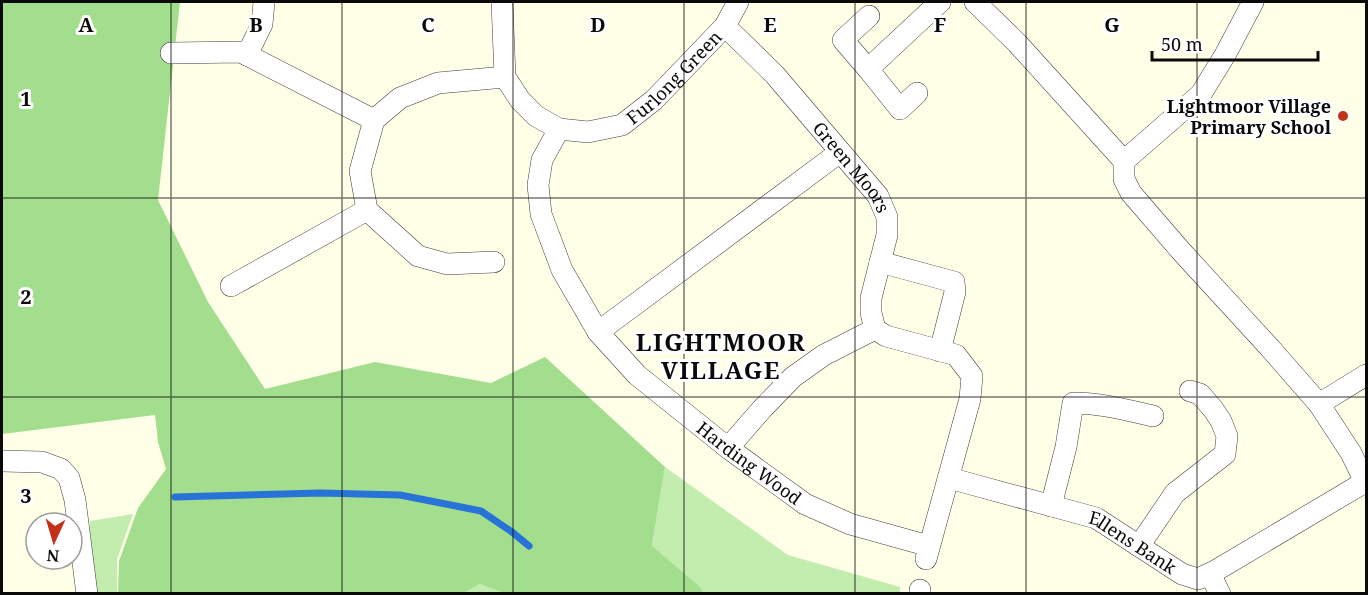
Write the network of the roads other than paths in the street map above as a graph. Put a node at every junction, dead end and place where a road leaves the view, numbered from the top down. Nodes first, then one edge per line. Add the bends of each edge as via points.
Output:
1 (264, 2) edge
2 (502, 2) edge
3 (738, 2) edge
4 (940, 2) edge
5 (975, 2) edge
6 (1254, 2) edge
7 (869, 16) dead end
8 (725, 26) junction
9 (171, 53) dead end
10 (247, 55) junction
11 (868, 69) junction
12 (505, 77) junction
13 (917, 93) dead end
14 (374, 120) junction
15 (559, 129) junction
16 (840, 152) junction
17 (1124, 161) junction
18 (367, 210) junction
19 (494, 262) dead end
20 (880, 262) junction
21 (231, 285) dead end
22 (875, 329) junction
23 (598, 332) junction
24 (940, 351) junction
25 (1366, 375) edge
26 (1190, 391) dead end
27 (1319, 404) junction
28 (1153, 416) dead end
29 (728, 448) junction
30 (2, 461) edge
31 (949, 478) junction
32 (1366, 483) edge
33 (1051, 506) junction
34 (1138, 546) junction
35 (1210, 574) junction
36 (87, 594) edge
37 (1220, 594) edge

1 - 10 street via 262,24
2 - 12 street
3 - 8 street, Furlong Green
4 - 11 street
5 - 17 street
6 - 17 street via 1201,94
7 - 11 street via 843,40
8 - 15 street, Furlong Green via 654,100 622,125 588,132
8 - 16 street, Green Moors via 774,75
9 - 10 street
10 - 14 street
11 - 13 street via 900,109
12 - 14 street via 438,83 400,98
12 - 15 street via 536,116
14 - 18 street via 360,171
15 - 23 street, Harding Wood via 542,160 538,185 541,214 562,270
16 - 20 street, Green Moors via 878,196 887,217
16 - 23 street
17 - 27 street via 1124,179 1131,193
18 - 19 street via 418,256 447,264
18 - 21 street
20 - 22 street, Green Moors via 872,298
20 - 24 street via 954,282
22 - 24 street via 886,336
22 - 29 street via 824,355 793,377
23 - 29 street, Harding Wood via 637,375
24 - 31 street via 956,355 972,376 970,399
25 - 27 street
26 - 34 street via 1200,394 1221,421 1227,436 1224,454 1175,494
27 - 32 street
28 - 33 street via 1106,405 1073,403
29 - 31 street, Harding Wood via 805,504 928,553
30 - 36 street via 42,462 61,468 69,478
31 - 33 street, Ellens Bank
32 - 35 street
33 - 34 street, Ellens Bank via 1096,518
34 - 35 street, Ellens Bank via 1182,574 1197,579
35 - 37 street

